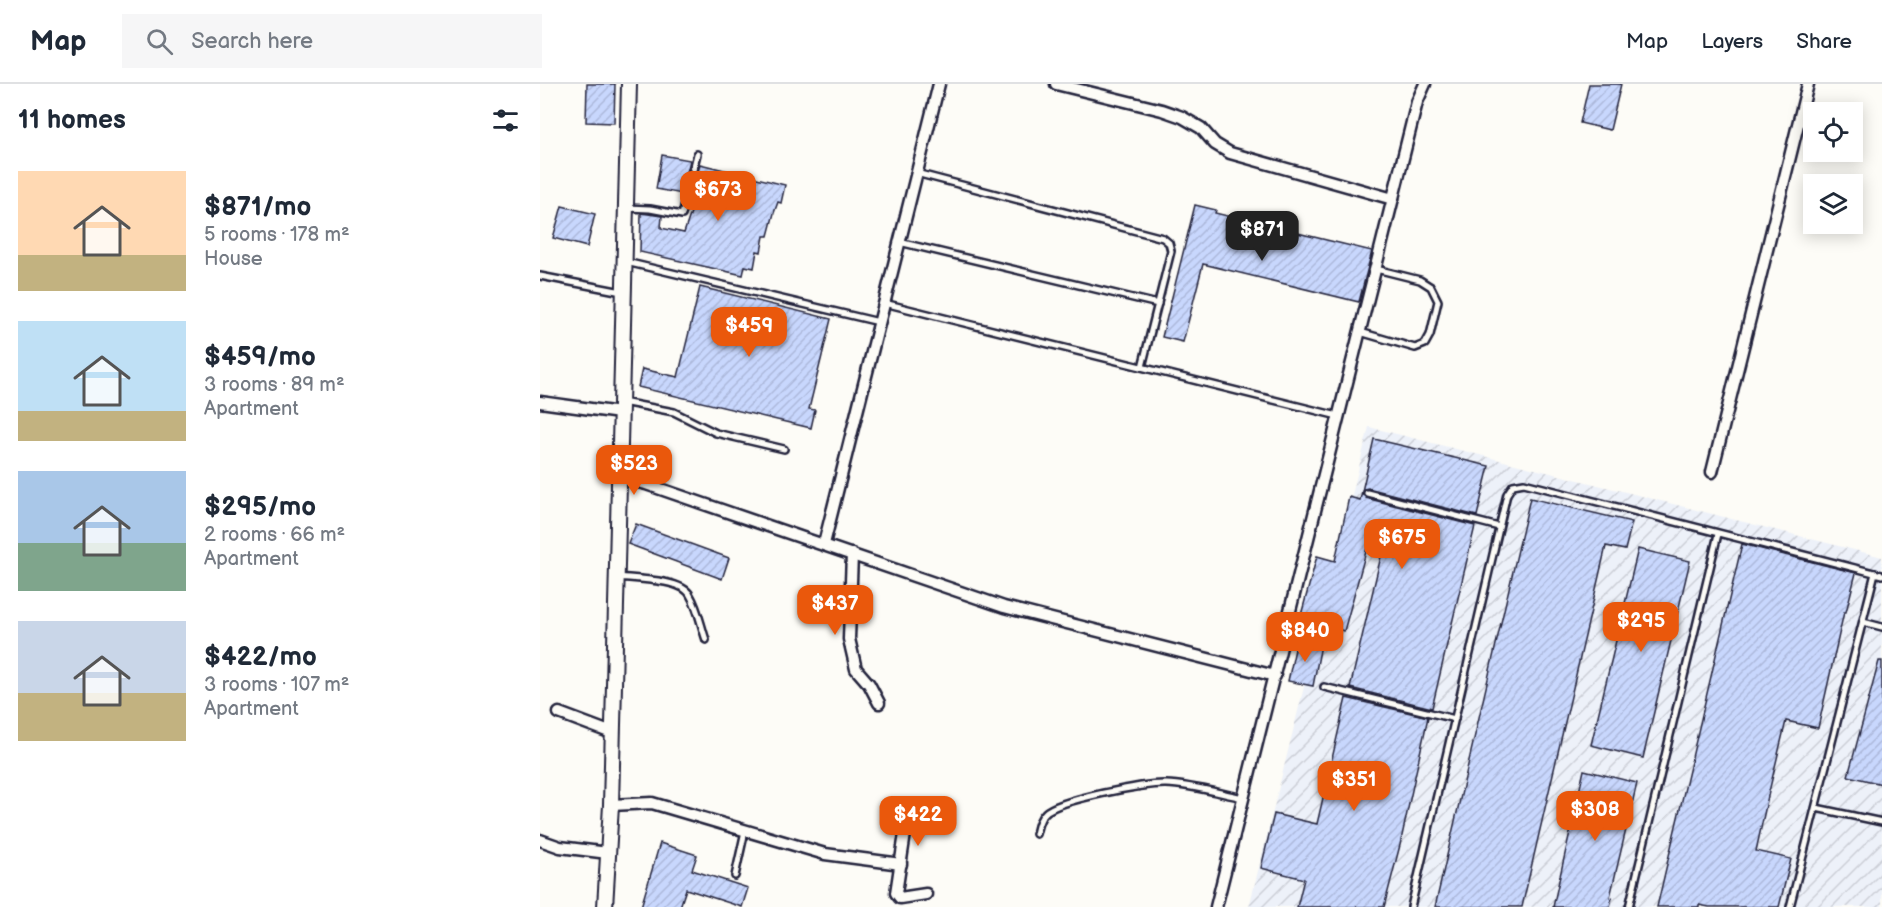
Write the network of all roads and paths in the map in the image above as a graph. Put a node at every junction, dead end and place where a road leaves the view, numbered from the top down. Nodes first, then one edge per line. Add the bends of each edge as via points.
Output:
1 (628, 84) edge
2 (939, 84) edge
3 (1056, 84) edge
4 (1425, 84) edge
5 (1808, 84) edge
6 (697, 154) dead end
7 (916, 173) junction
8 (1394, 199) junction
9 (625, 207) junction
10 (899, 242) junction
11 (624, 262) junction
12 (1376, 269) junction
13 (540, 276) edge
14 (624, 292) junction
15 (884, 303) junction
16 (1158, 304) junction
17 (879, 322) junction
18 (1360, 332) junction
19 (1142, 367) junction
20 (540, 402) edge
21 (621, 408) junction
22 (1338, 416) junction
23 (784, 448) dead end
24 (1712, 472) dead end
25 (618, 477) junction
26 (1366, 493) dead end
27 (1499, 527) junction
28 (1718, 534) junction
29 (824, 544) junction
30 (852, 554) junction
31 (1875, 573) junction
32 (1882, 575) edge
33 (615, 577) junction
34 (1863, 622) junction
35 (1882, 627) edge
36 (706, 640) dead end
37 (1275, 676) junction
38 (1324, 687) dead end
39 (879, 703) dead end
40 (559, 714) dead end
41 (1455, 719) junction
42 (612, 733) junction
43 (1244, 798) junction
44 (611, 805) junction
45 (1816, 808) junction
46 (1882, 822) edge
47 (906, 826) dead end
48 (745, 829) junction
49 (1036, 834) dead end
50 (540, 840) edge
51 (608, 853) junction
52 (901, 864) junction
53 (735, 876) dead end
54 (926, 894) dead end
55 (605, 907) edge
56 (1216, 907) edge
57 (1411, 907) edge
58 (1629, 907) edge
59 (1790, 907) edge

1 - 9 street
2 - 7 street
3 - 8 street via 1162,110 1201,128 1230,153
4 - 8 street via 1417,102
5 - 24 street
6 - 9 lane via 682,215
7 - 10 street
7 - 16 lane via 1163,238 1171,251
8 - 12 street
9 - 11 street
10 - 15 street
10 - 16 lane
11 - 14 street
11 - 17 lane
12 - 18 street
12 - 18 lane via 1420,280 1431,287 1438,301 1430,335 1425,344 1415,348
13 - 14 lane
14 - 21 street
15 - 17 street
15 - 19 lane
16 - 19 lane
17 - 29 street
18 - 22 street
19 - 22 lane
20 - 21 street
21 - 23 lane via 674,411 716,433
21 - 25 street
22 - 37 street
25 - 29 street
25 - 33 street
26 - 27 lane
27 - 28 lane via 1507,494 1514,485 1524,483
27 - 41 lane
28 - 31 lane
28 - 58 lane
29 - 30 street
30 - 37 street via 1004,607
30 - 39 street via 849,639 856,669
31 - 32 lane
31 - 34 lane
33 - 36 lane via 684,587 690,593
33 - 42 street
34 - 35 lane
34 - 45 lane
37 - 43 street
38 - 41 lane
40 - 42 street
41 - 57 lane
42 - 44 street
43 - 49 lane via 1166,784 1148,785 1059,804 1045,812
43 - 56 street
44 - 48 street via 652,803
44 - 51 street
45 - 46 lane
45 - 59 lane
47 - 52 street
48 - 52 street via 825,854
48 - 53 lane
50 - 51 street via 560,847
51 - 55 street
52 - 54 street via 896,893 900,898

